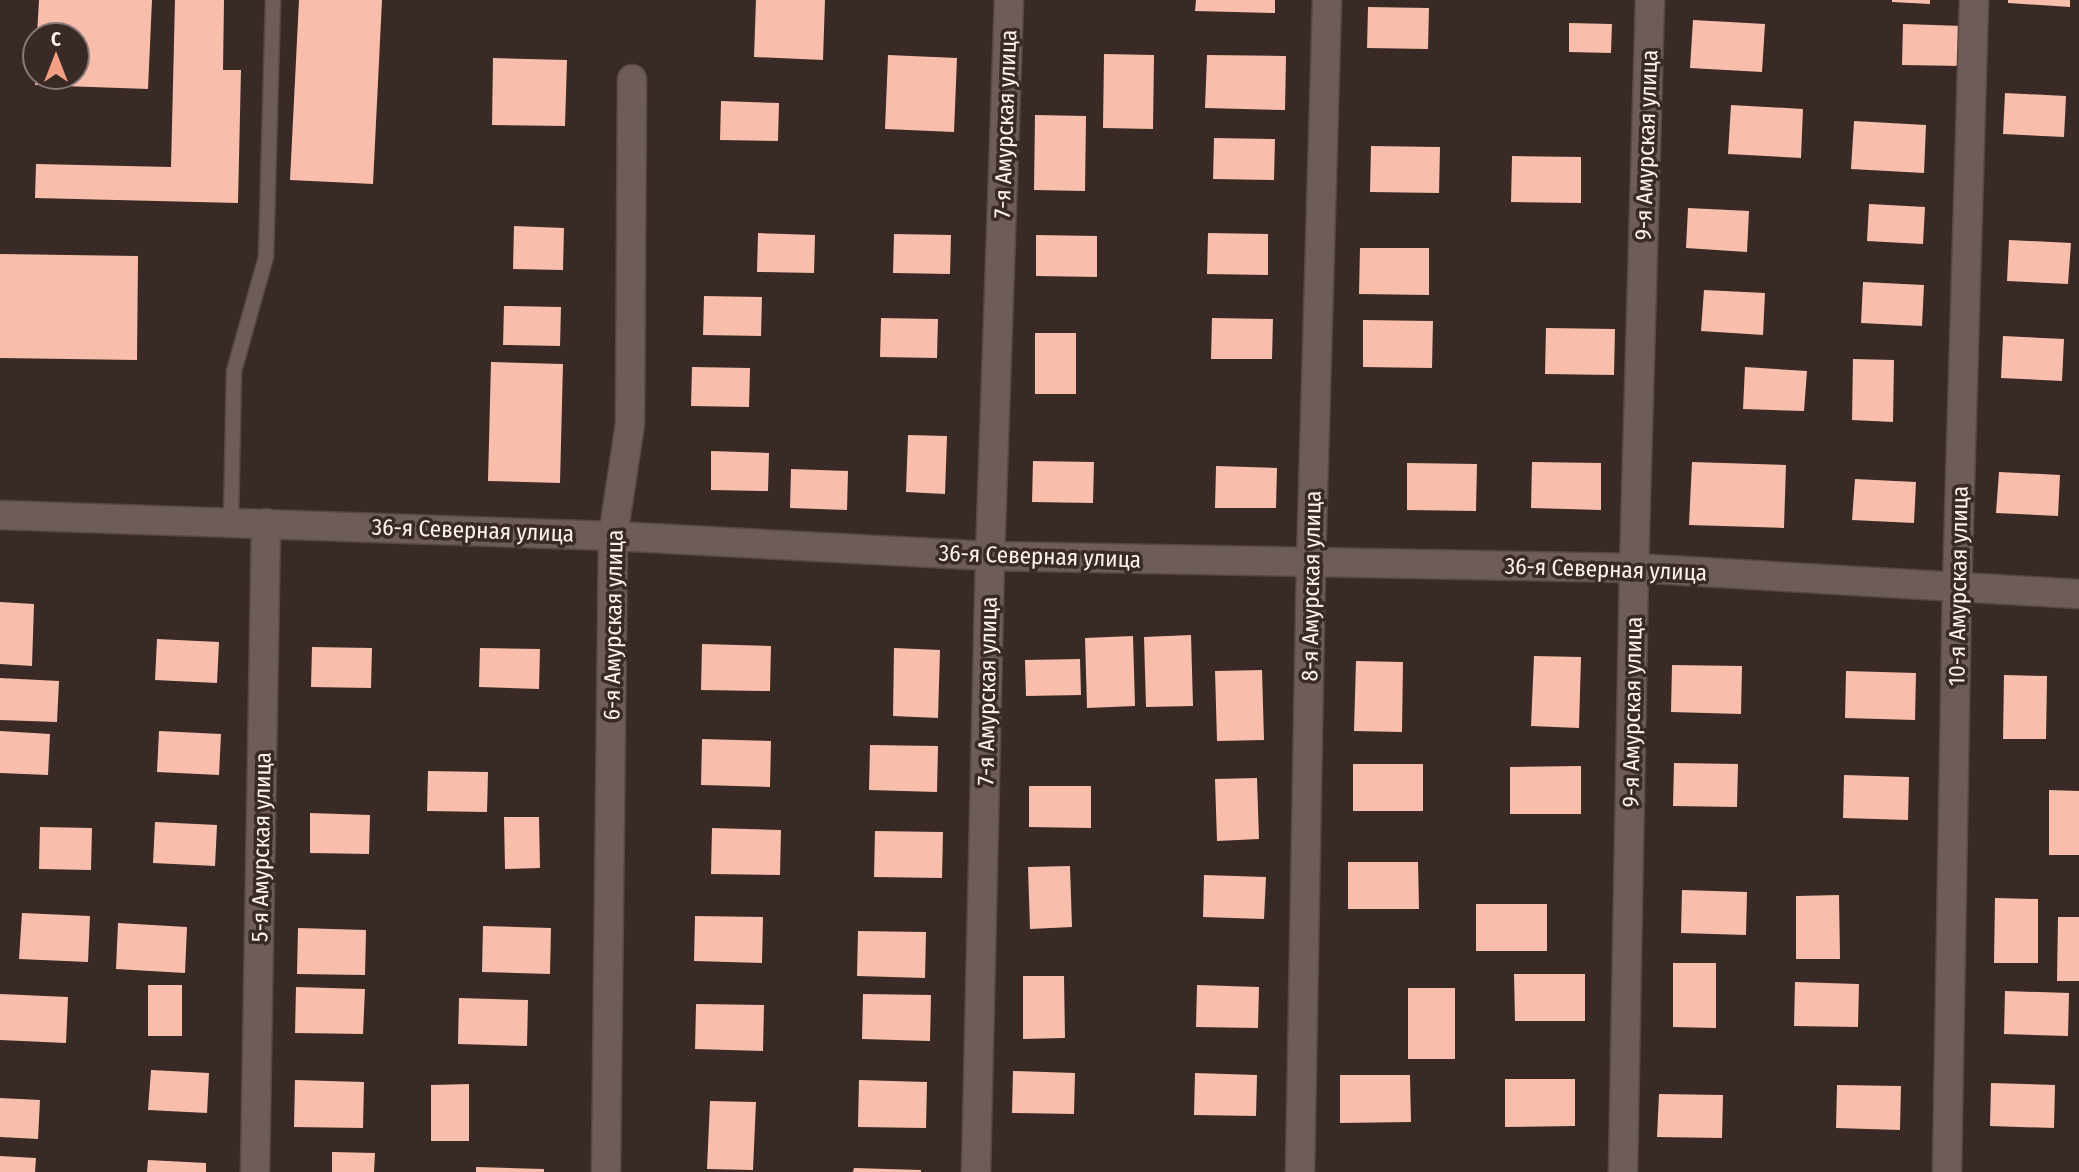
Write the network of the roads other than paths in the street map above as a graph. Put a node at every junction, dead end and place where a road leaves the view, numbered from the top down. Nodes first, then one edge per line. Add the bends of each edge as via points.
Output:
1 (273, 0) edge
2 (1009, 0) edge
3 (1327, 0) edge
4 (1650, 0) edge
5 (1974, 0) edge
6 (632, 79) dead end
7 (0, 515) edge
8 (231, 521) junction
9 (266, 523) junction
10 (613, 536) junction
11 (990, 556) junction
12 (1311, 562) junction
13 (1634, 568) junction
14 (1957, 587) junction
15 (2079, 594) edge
16 (256, 1172) edge
17 (606, 1172) edge
18 (976, 1172) edge
19 (1300, 1172) edge
20 (1623, 1172) edge
21 (1947, 1172) edge

1 - 8 lane via 266,257 234,371
2 - 11 street, 7-я Амурская улица
3 - 12 street, 8-я Амурская улица
4 - 13 street, 9-я Амурская улица
5 - 14 street, 10-я Амурская улица
6 - 10 street, 6-я Амурская улица via 630,424
7 - 8 street, 36-я Северная улица
8 - 9 street, 36-я Северная улица
9 - 10 street, 36-я Северная улица
9 - 16 street, 5-я Амурская улица
10 - 11 street, 36-я Северная улица
10 - 17 street, 6-я Амурская улица
11 - 12 street, 36-я Северная улица
11 - 18 street, 7-я Амурская улица
12 - 13 street, 36-я Северная улица
12 - 19 street, 8-я Амурская улица
13 - 14 street, 36-я Северная улица
13 - 20 street, 9-я Амурская улица
14 - 15 street, 36-я Северная улица
14 - 21 street, 10-я Амурская улица

